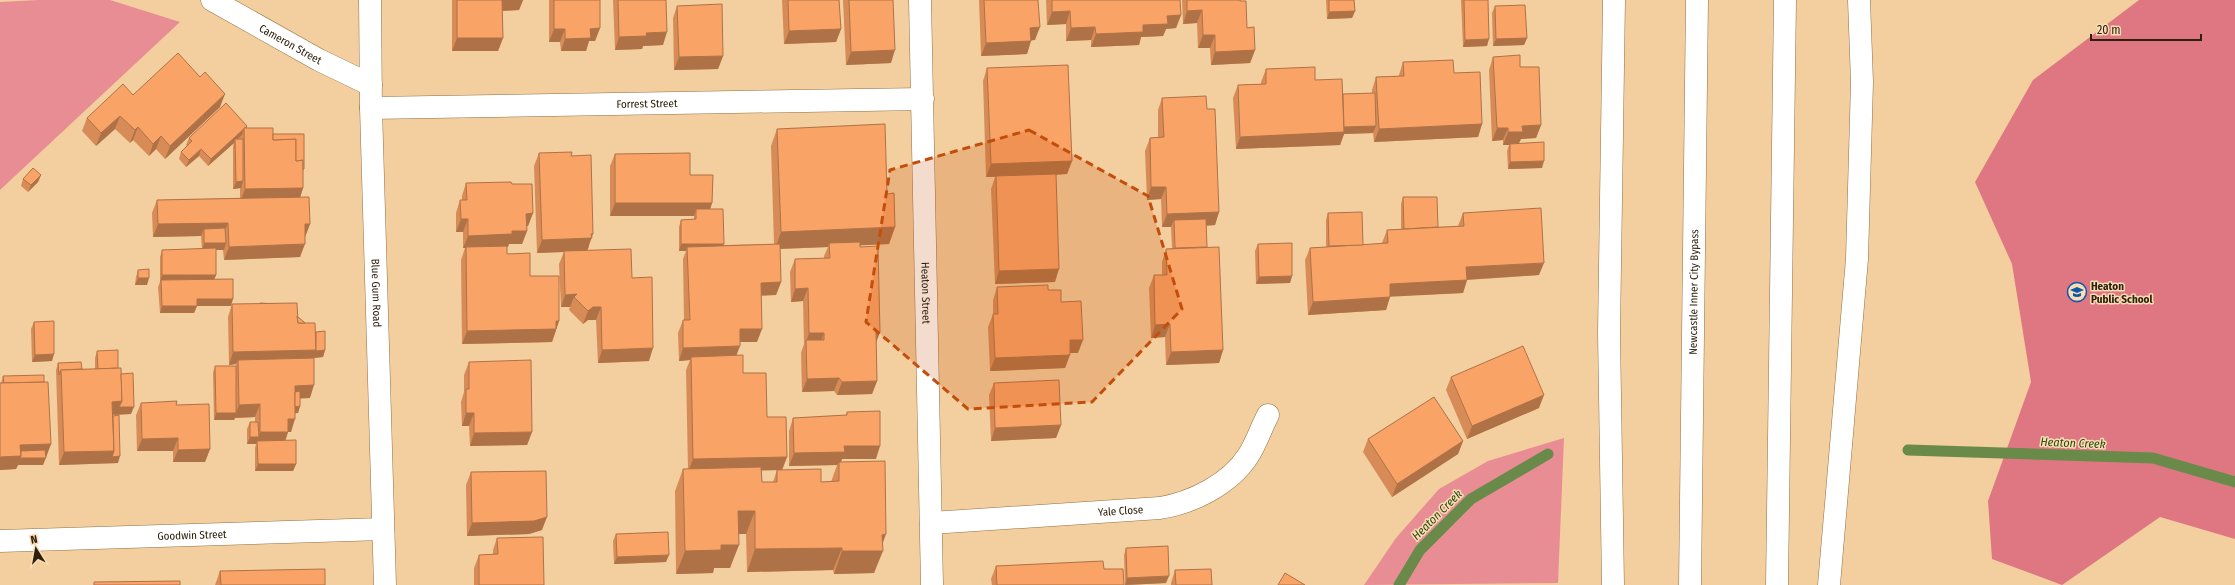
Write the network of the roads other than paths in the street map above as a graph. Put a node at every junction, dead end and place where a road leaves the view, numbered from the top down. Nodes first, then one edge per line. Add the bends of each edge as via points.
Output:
1 (212, 0) edge
2 (370, 0) edge
3 (920, 0) edge
4 (1614, 0) edge
5 (1697, 0) edge
6 (1785, 0) edge
7 (1860, 0) edge
8 (371, 85) junction
9 (923, 99) junction
10 (371, 108) junction
11 (1268, 415) dead end
12 (931, 523) junction
13 (383, 530) junction
14 (0, 541) edge
15 (385, 585) edge
16 (932, 585) edge
17 (1613, 585) edge
18 (1690, 585) edge
19 (1777, 585) edge
20 (1830, 585) edge

1 - 8 main road, Cameron Street via 319,60
2 - 8 main road, Blue Gum Road
3 - 9 main road, Heaton Street
4 - 17 main road via 1609,326
5 - 18 main road, Newcastle Inner City Bypass
6 - 19 main road
7 - 20 main road via 1862,82 1857,259
8 - 10 main road, Blue Gum Road
9 - 10 main road, Forrest Street
9 - 12 main road, Heaton Street
10 - 13 main road, Blue Gum Road
11 - 12 main road, Yale Close via 1240,466 1212,488 1184,503 1160,508
12 - 16 main road, Heaton Street
13 - 14 main road, Goodwin Street
13 - 15 main road, Blue Gum Road

